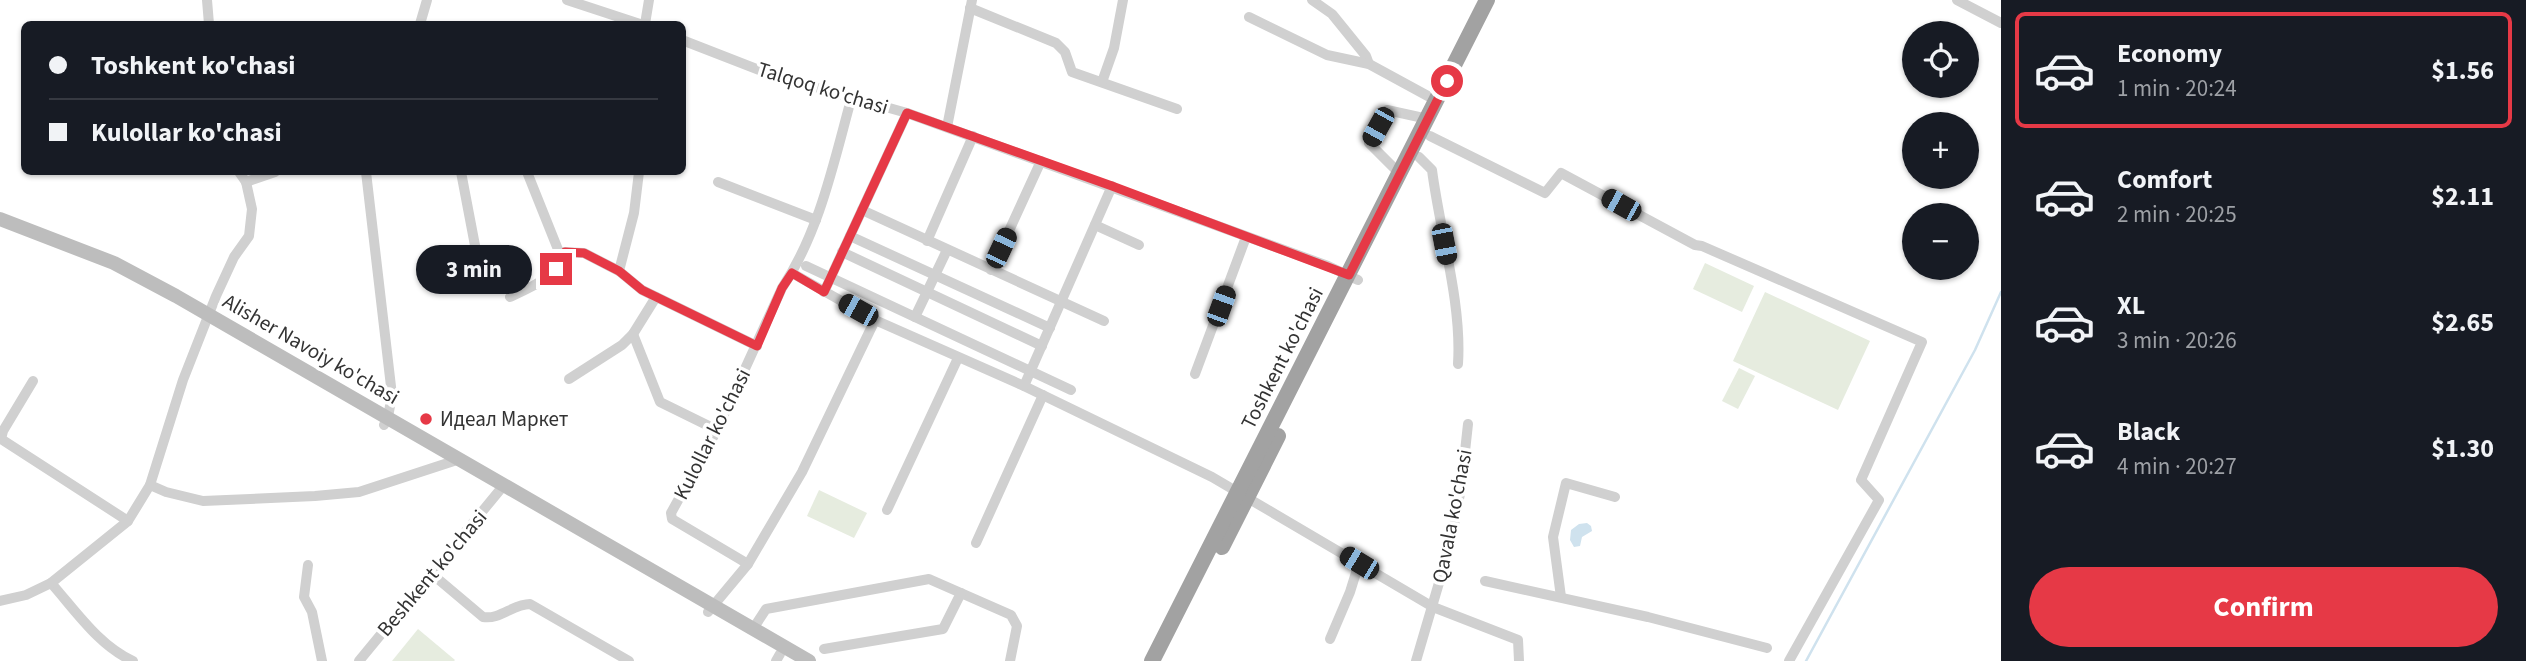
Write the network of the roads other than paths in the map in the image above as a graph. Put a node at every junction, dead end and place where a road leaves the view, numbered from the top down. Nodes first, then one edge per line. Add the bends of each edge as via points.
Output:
1 (207, 0) edge
2 (427, 0) edge
3 (567, 0) edge
4 (649, 0) edge
5 (1123, 0) edge
6 (1312, 0) edge
7 (1487, 0) edge
8 (1498, 0) edge
9 (1956, 0) edge
10 (971, 2) edge
11 (1249, 17) dead end
12 (209, 21) edge
13 (421, 21) edge
14 (630, 21) edge
15 (646, 21) edge
16 (2001, 23) edge
17 (686, 42) edge
18 (1368, 64) junction
19 (1102, 82) junction
20 (852, 96) junction
21 (1437, 102) junction
22 (1177, 109) dead end
23 (907, 113) junction
24 (1428, 119) junction
25 (947, 127) junction
26 (973, 136) junction
27 (1430, 136) junction
28 (1419, 157) junction
29 (1041, 161) junction
30 (1400, 174) junction
31 (241, 175) edge
32 (266, 175) edge
33 (366, 175) edge
34 (462, 175) edge
35 (528, 175) edge
36 (639, 175) edge
37 (246, 182) junction
38 (719, 182) dead end
39 (1112, 186) junction
40 (862, 210) junction
41 (0, 219) edge
42 (816, 220) junction
43 (1095, 225) junction
44 (0, 229) edge
45 (850, 236) junction
46 (1246, 237) junction
47 (927, 241) junction
48 (1139, 245) dead end
49 (947, 250) junction
50 (565, 252) junction
51 (842, 253) junction
52 (477, 256) dead end
53 (806, 266) dead end
54 (991, 270) junction
55 (619, 271) junction
56 (792, 273) junction
57 (935, 275) junction
58 (830, 277) junction
59 (1353, 277) junction
60 (824, 292) junction
61 (927, 292) junction
62 (510, 297) dead end
63 (656, 297) junction
64 (1062, 303) junction
65 (915, 317) junction
66 (208, 319) junction
67 (875, 320) junction
68 (1104, 321) dead end
69 (1051, 328) junction
70 (633, 334) junction
71 (757, 346) junction
72 (1042, 346) junction
73 (958, 358) junction
74 (1458, 364) dead end
75 (1031, 371) junction
76 (1195, 374) dead end
77 (569, 379) dead end
78 (33, 382) dead end
79 (1024, 386) junction
80 (1071, 390) dead end
81 (1043, 395) junction
82 (386, 421) junction
83 (1468, 424) dead end
84 (717, 430) junction
85 (455, 461) junction
86 (150, 485) junction
87 (502, 488) junction
88 (1242, 495) junction
89 (1615, 497) dead end
90 (887, 510) dead end
91 (128, 521) junction
92 (976, 543) dead end
93 (1359, 563) junction
94 (748, 564) junction
95 (307, 565) dead end
96 (432, 574) junction
97 (1485, 581) dead end
98 (51, 583) junction
99 (961, 593) junction
100 (1561, 597) junction
101 (0, 601) edge
102 (1433, 607) junction
103 (710, 609) junction
104 (753, 629) junction
105 (1330, 639) dead end
106 (1767, 648) dead end
107 (824, 649) dead end
108 (782, 659) edge
109 (133, 661) edge
110 (322, 661) edge
111 (359, 661) edge
112 (629, 661) edge
113 (809, 661) edge
114 (1010, 661) edge
115 (1153, 661) edge
116 (1163, 661) edge
117 (1416, 661) edge
118 (1519, 661) edge
119 (1789, 661) edge

1 - 12 street
2 - 13 street
3 - 14 street
4 - 15 street
5 - 19 street
6 - 18 street via 1332,13
7 - 21 highway, Toshkent ko'chasi
8 - 27 highway, Toshkent ko'chasi
9 - 16 street
10 - 19 street via 1056,43 1065,52 1072,72
10 - 25 street
11 - 18 street via 1327,55
17 - 20 street, Talqoq ko'chasi via 772,75
18 - 21 street
19 - 22 street
20 - 23 street, Talqoq ko'chasi
20 - 42 street, Kulollar ko'chasi
21 - 24 highway, Toshkent ko'chasi
23 - 25 street, Talqoq ko'chasi
23 - 40 street
24 - 30 highway, Toshkent ko'chasi
24 - 30 street via 1387,110 1369,143
25 - 26 street, Talqoq ko'chasi
26 - 29 street, Talqoq ko'chasi
26 - 47 street
27 - 28 highway, Toshkent ko'chasi
27 - 119 street via 1545,193 1561,173 1695,245 1922,342 1861,480 1879,500
28 - 59 highway, Toshkent ko'chasi
28 - 74 street via 1432,170 1452,288
29 - 39 street, Talqoq ko'chasi
29 - 54 street
30 - 59 highway, Toshkent ko'chasi
31 - 37 street
32 - 37 street
33 - 82 street via 392,395
34 - 52 street
35 - 50 street via 559,252
36 - 55 street
37 - 66 street via 252,209 249,236 234,257
38 - 42 street
39 - 43 street
39 - 46 street, Talqoq ko'chasi
40 - 45 street
40 - 47 street
41 - 66 main road, Alisher Navoiy ko'chasi via 114,263
42 - 56 street, Kulollar ko'chasi
43 - 48 street
43 - 64 street
44 - 66 main road, Alisher Navoiy ko'chasi via 111,272
45 - 51 street
45 - 57 street
46 - 59 street, Talqoq ko'chasi
46 - 76 street
47 - 49 street
49 - 54 street
49 - 57 street
50 - 55 street, Kulollar ko'chasi via 584,253
50 - 62 street via 545,281
51 - 58 street
51 - 61 street
53 - 58 street
54 - 64 street
55 - 63 street, Kulollar ko'chasi
56 - 60 street
56 - 71 street, Kulollar ko'chasi
57 - 61 street
57 - 69 street
58 - 60 street
58 - 65 street
59 - 88 highway, Toshkent ko'chasi
60 - 67 street
61 - 65 street
61 - 72 street
63 - 70 street
63 - 71 street, Kulollar ko'chasi
64 - 68 street
64 - 69 street
65 - 75 street
66 - 82 main road, Alisher Navoiy ko'chasi
66 - 86 street
67 - 73 street
67 - 94 street via 802,472
69 - 72 street
70 - 77 street
70 - 84 street via 660,402
71 - 84 street, Kulollar ko'chasi
72 - 75 street
73 - 79 street
73 - 90 street
75 - 79 street
75 - 80 street
78 - 91 street via 1,439
79 - 81 street
81 - 88 street
81 - 92 street
82 - 85 main road, Alisher Navoiy ko'chasi
83 - 102 street, Qavala ko'chasi via 1451,542
84 - 94 street, Kulollar ko'chasi via 671,513 672,519
85 - 86 street via 359,492 315,496 203,501
85 - 87 main road, Alisher Navoiy ko'chasi
86 - 91 street
87 - 96 street, Beshkent ko'chasi
87 - 103 main road, Alisher Navoiy ko'chasi
88 - 93 street, Qavala ko'chasi
88 - 115 highway, Toshkent ko'chasi
88 - 116 highway, Toshkent ko'chasi
89 - 100 street via 1566,483 1553,537
91 - 98 street
93 - 102 street, Qavala ko'chasi
93 - 105 street
94 - 103 street
95 - 110 street via 304,597 312,612
96 - 111 street, Beshkent ko'chasi
96 - 112 street via 483,617 530,604
97 - 100 street
98 - 101 street
98 - 109 street via 101,639
99 - 104 street via 929,579 766,609
99 - 107 street via 943,629
99 - 114 street via 1011,615 1017,626
100 - 106 street
102 - 117 street, Qavala ko'chasi
102 - 118 street via 1518,640
103 - 104 main road, Alisher Navoiy ko'chasi
103 - 108 main road, Alisher Navoiy ko'chasi
104 - 113 main road, Alisher Navoiy ko'chasi

